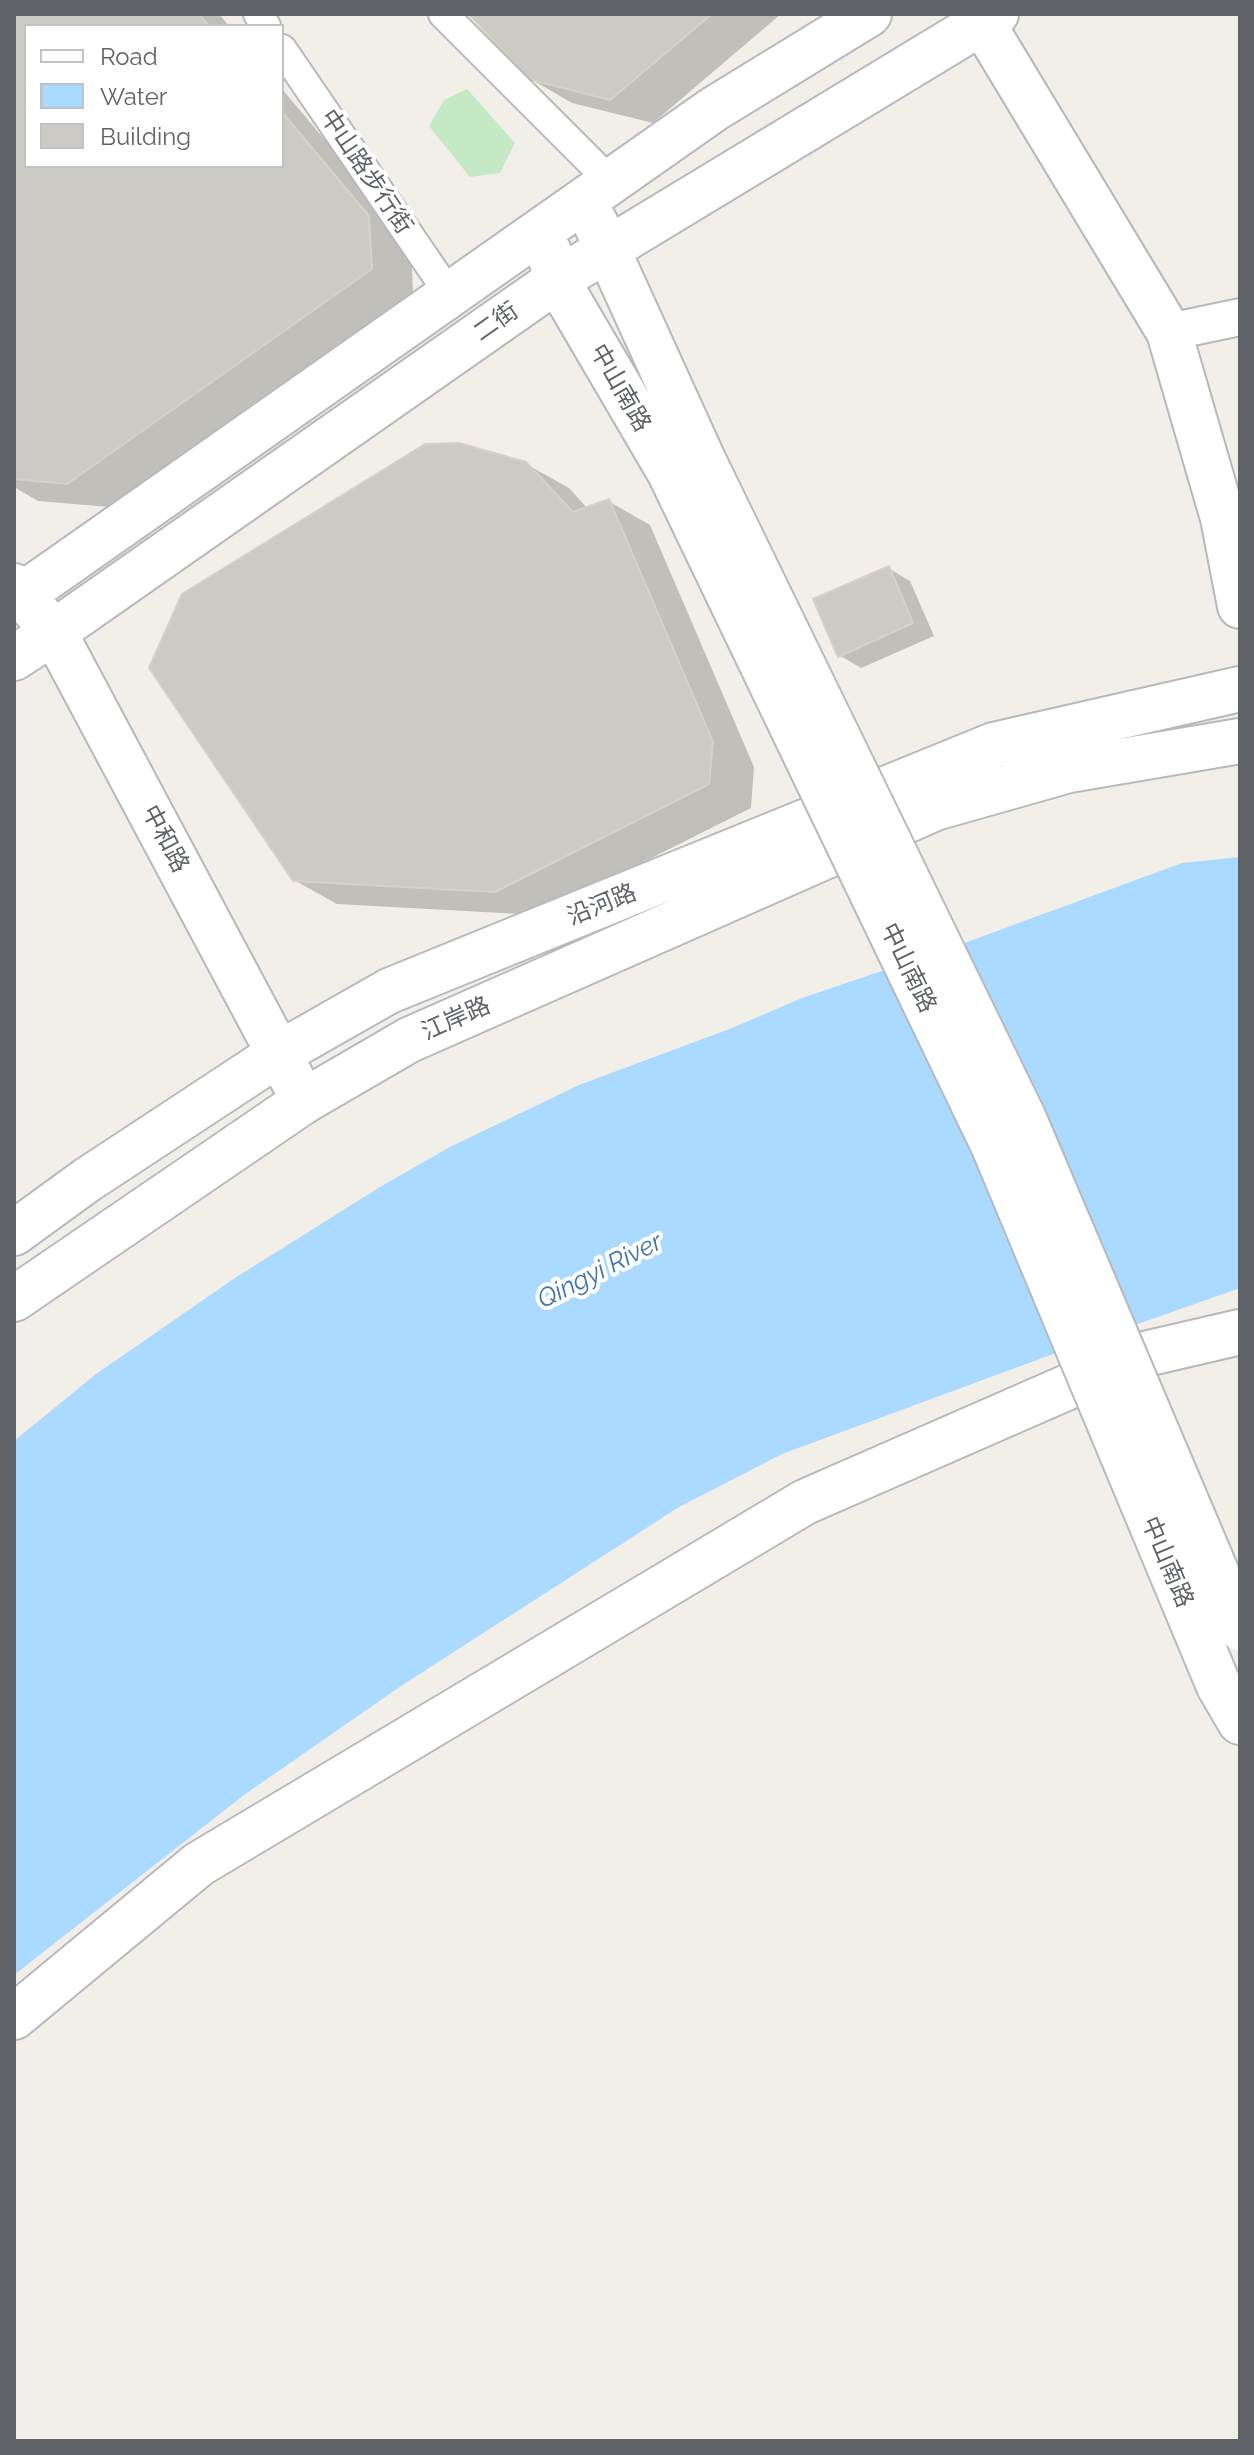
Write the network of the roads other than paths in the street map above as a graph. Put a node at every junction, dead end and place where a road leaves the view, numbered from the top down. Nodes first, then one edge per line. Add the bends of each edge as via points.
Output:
1 (443, 14) edge
2 (869, 14) edge
3 (985, 17) edge
4 (284, 52) edge
5 (598, 191) junction
6 (542, 231) junction
7 (607, 248) junction
8 (557, 280) junction
9 (450, 295) junction
10 (1240, 317) edge
11 (1169, 332) junction
12 (688, 469) junction
13 (1238, 585) edge
14 (18, 591) edge
15 (54, 632) junction
16 (14, 658) edge
17 (1240, 689) edge
18 (1240, 741) edge
19 (280, 1053) junction
20 (304, 1101) junction
21 (14, 1233) edge
22 (14, 1299) edge
23 (1240, 1332) edge
24 (1240, 1628) edge
25 (1230, 1704) edge
26 (14, 2017) edge

1 - 5 street
2 - 5 main road, 二街 via 714,109
3 - 7 main road, 二街
3 - 11 main road
4 - 9 street, 中山路步行街
5 - 6 main road, 二街
5 - 7 main road, 中山南路
6 - 8 main road, 中山南路
6 - 9 main road, 二街
7 - 8 main road, 二街
7 - 12 main road, 中山南路
8 - 12 main road, 中山南路
8 - 15 main road, 二街
9 - 14 main road, 二街
10 - 11 street
11 - 13 main road
12 - 24 main road, 中山南路, bridge via 1024,1119
12 - 25 main road, 中山南路, bridge via 994,1147
14 - 15 main road, 中和路
15 - 16 main road, 二街
15 - 19 main road, 中和路
17 - 19 main road, 沿河路 via 994,745 389,991
18 - 20 main road, 江岸路 via 1069,770 935,808 409,1040
19 - 20 main road, 中和路
19 - 21 main road, 沿河路
20 - 22 main road, 江岸路
23 - 26 main road via 1141,1355 805,1502 199,1864

